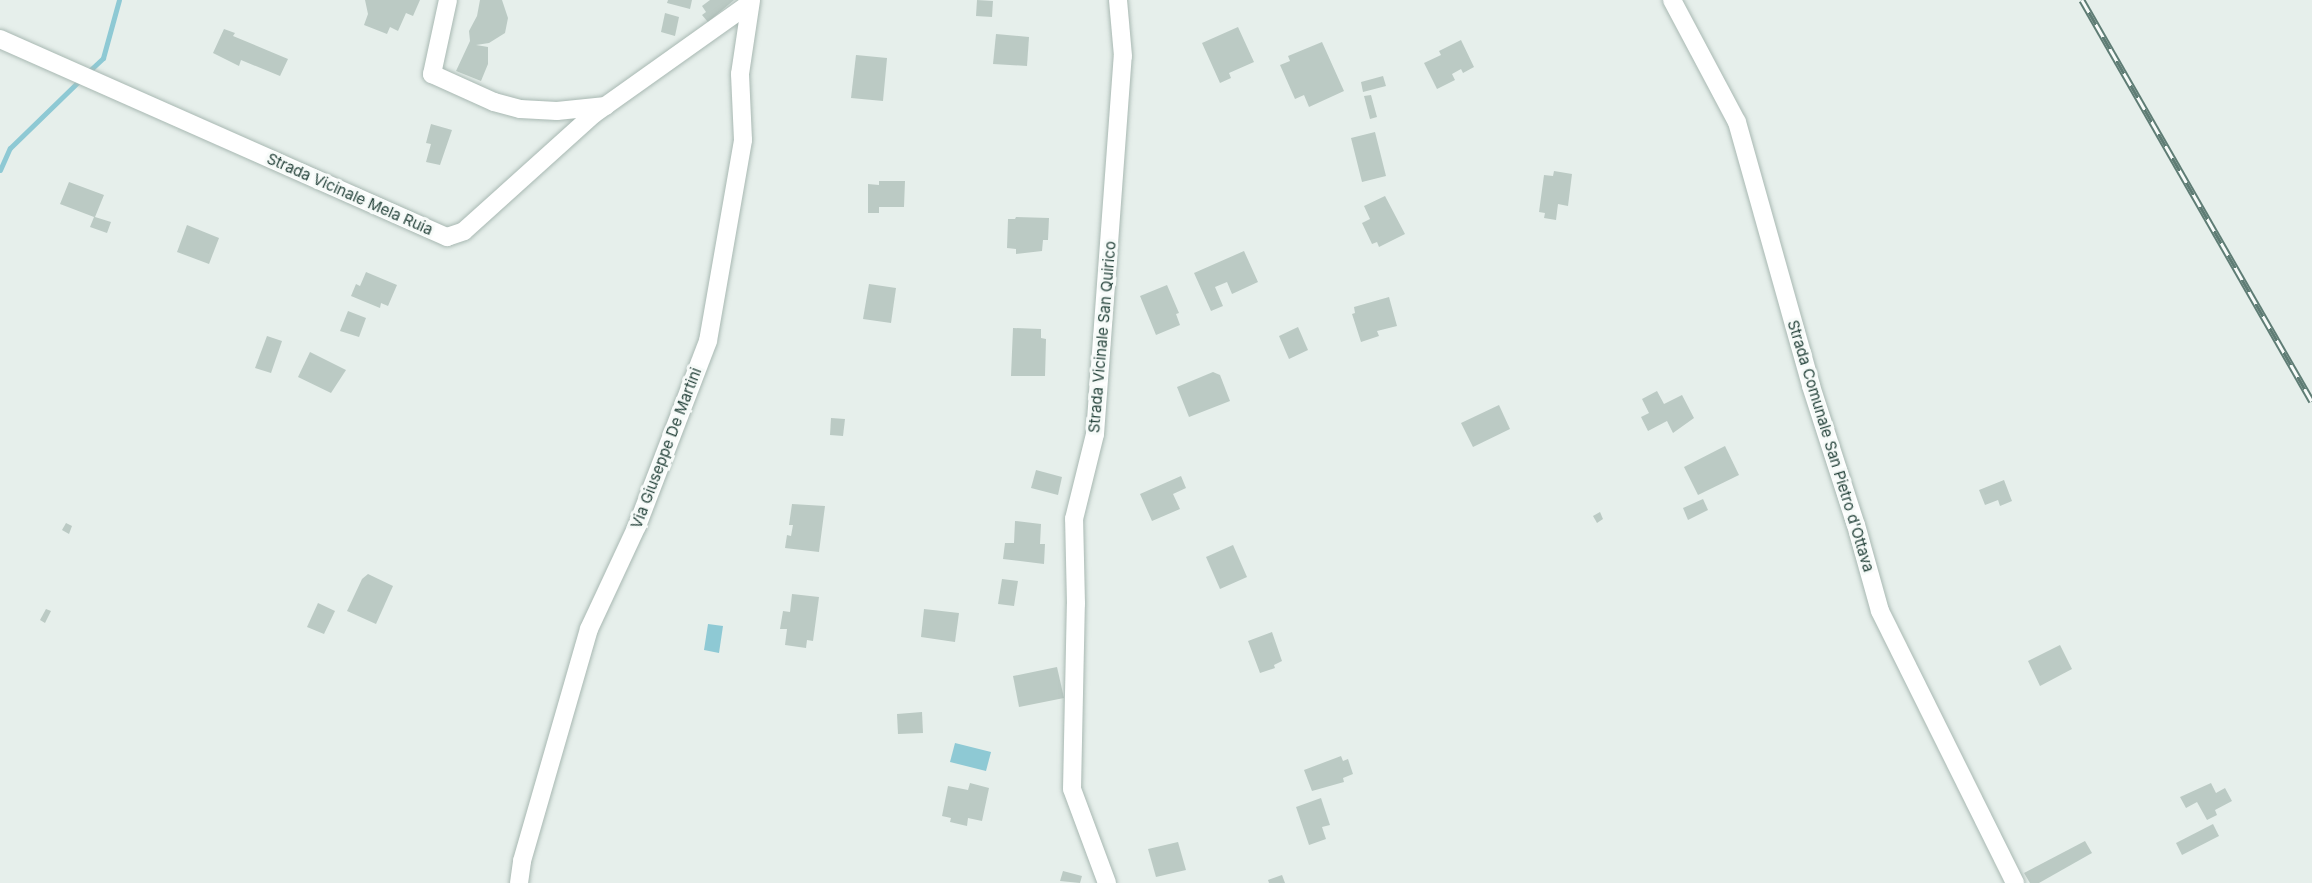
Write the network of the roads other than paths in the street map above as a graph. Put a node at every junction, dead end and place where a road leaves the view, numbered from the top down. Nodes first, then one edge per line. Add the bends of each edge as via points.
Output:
1 (448, 0) edge
2 (1118, 0) edge
3 (1672, 0) edge
4 (750, 2) edge
5 (0, 39) edge
6 (606, 105) junction
7 (519, 883) edge
8 (1107, 883) edge
9 (2015, 883) edge

1 - 6 street via 432,74 494,102 520,109 557,111
2 - 8 street, Strada Vicinale San Quirico via 1124,56 1096,425 1074,519 1072,789
3 - 9 street, Strada Comunale San Pietro d'Ottava via 1737,122 1811,386 1880,611
4 - 6 street, Strada Vicinale Mela Ruia
4 - 7 street, Via Giuseppe De Martini via 740,74 743,140 708,341 637,526 590,629 522,861
5 - 6 street, Strada Vicinale Mela Ruia via 447,237 464,231

